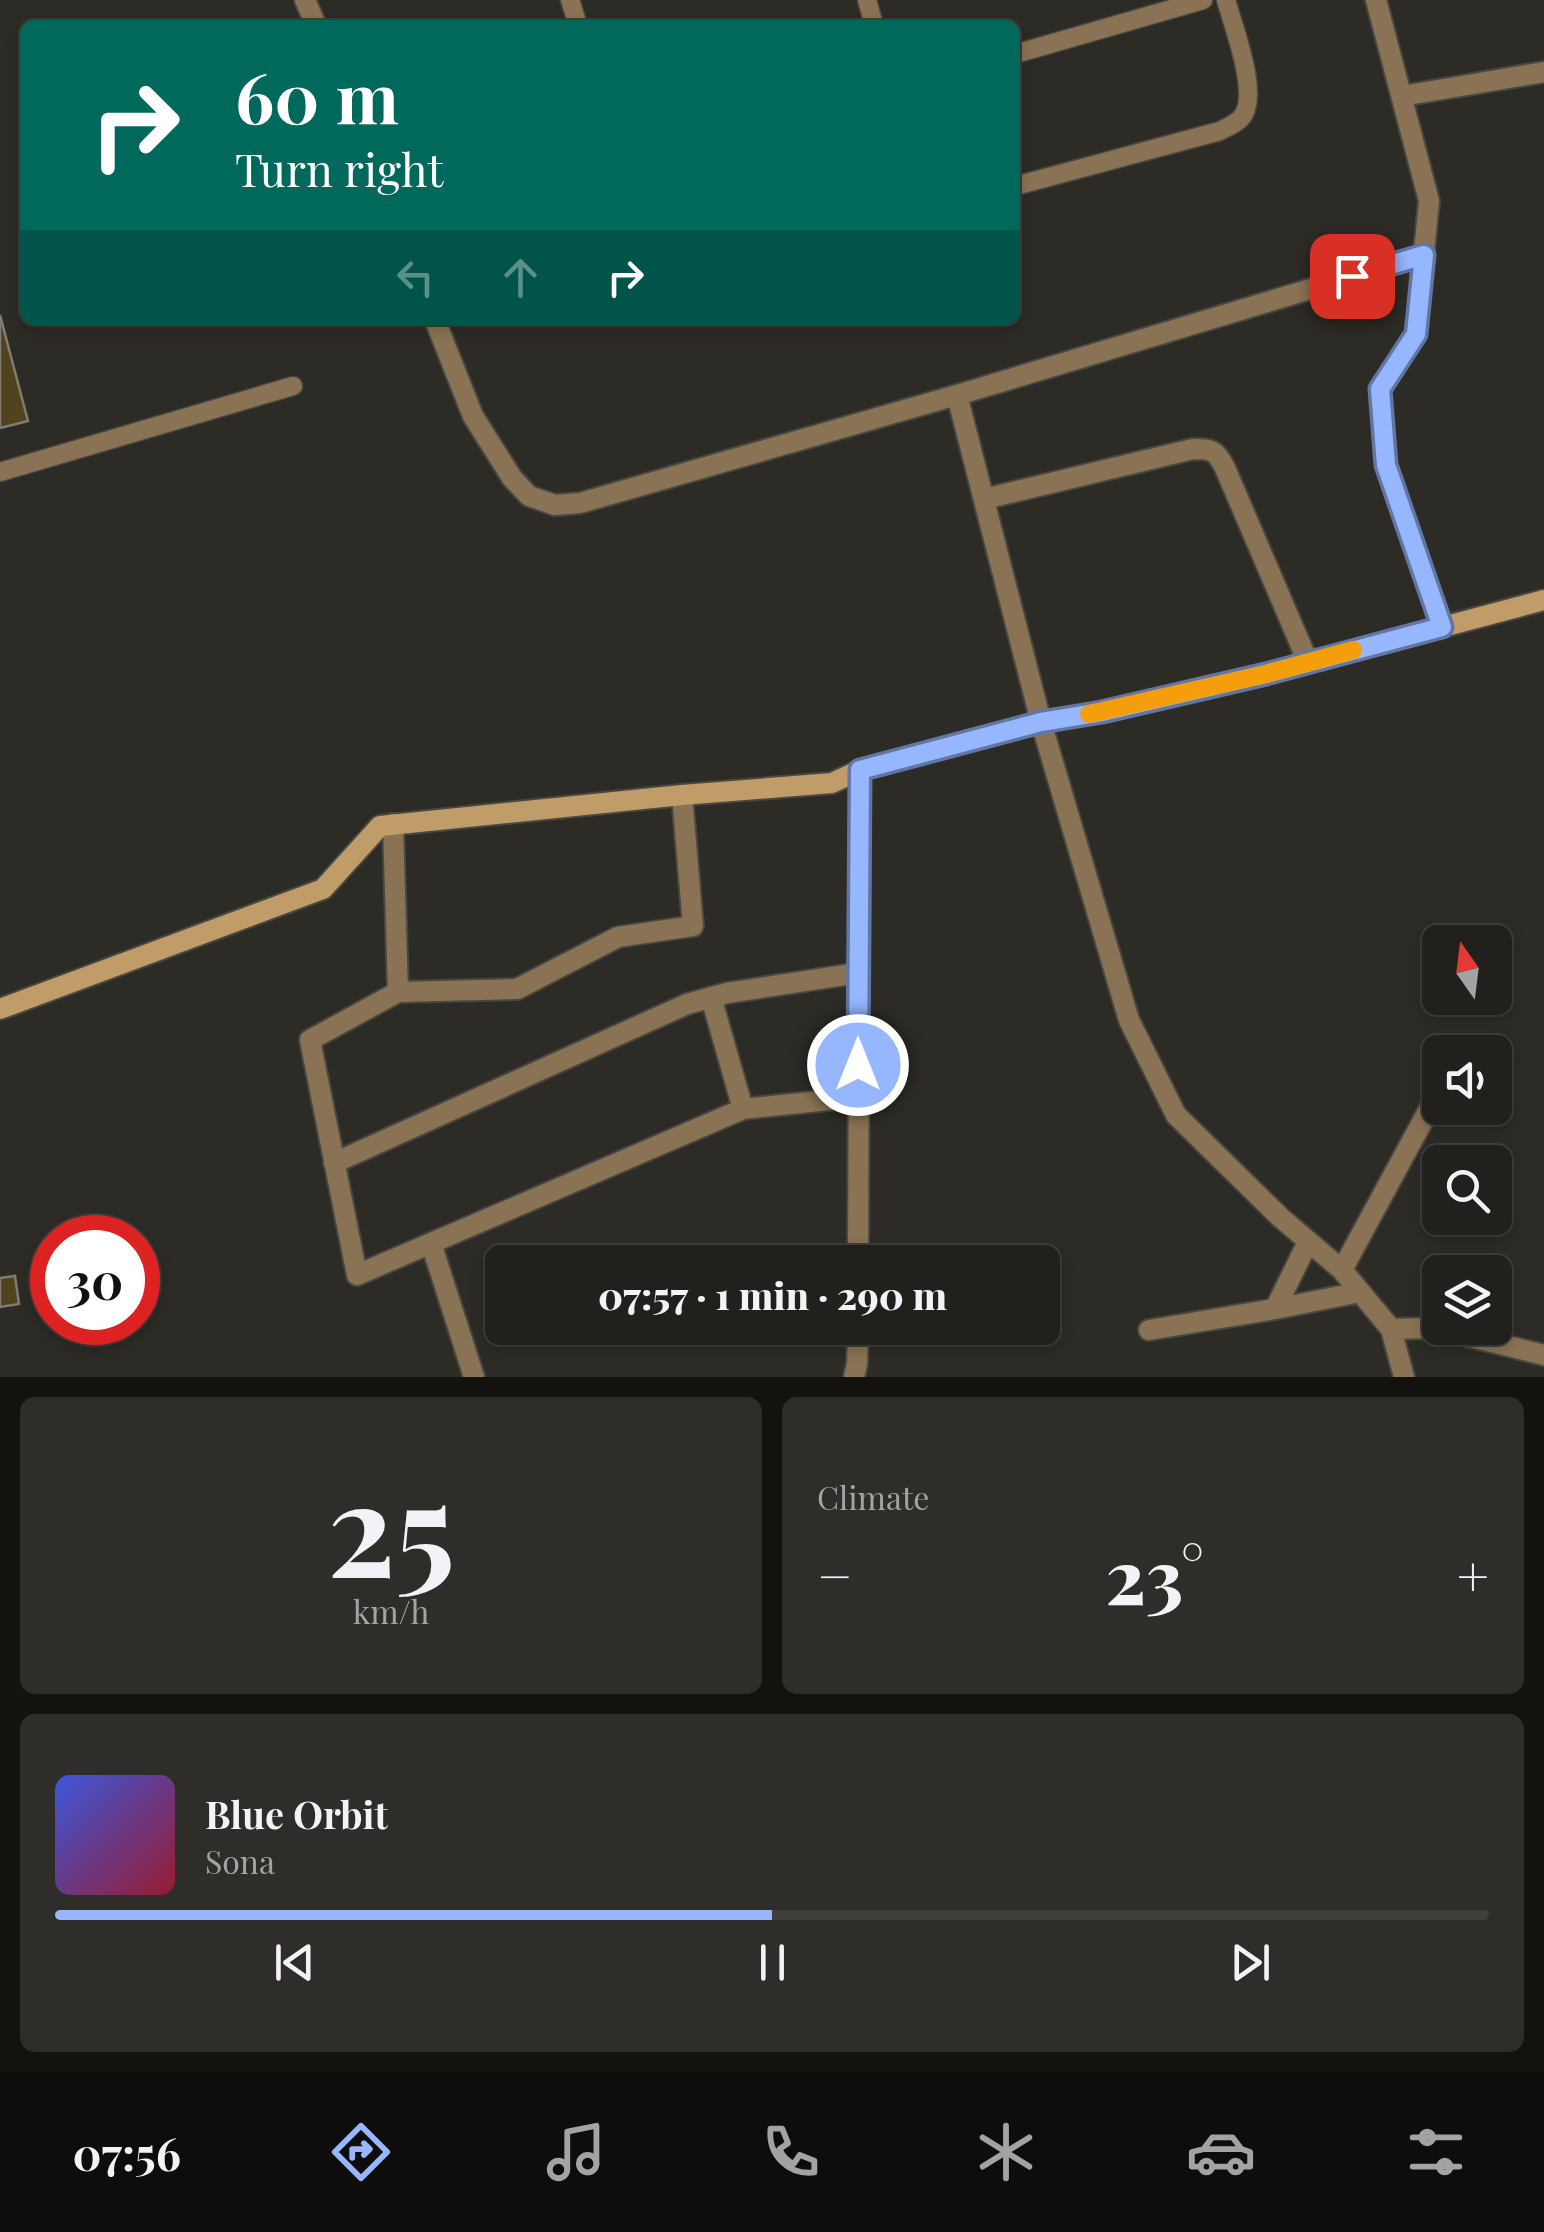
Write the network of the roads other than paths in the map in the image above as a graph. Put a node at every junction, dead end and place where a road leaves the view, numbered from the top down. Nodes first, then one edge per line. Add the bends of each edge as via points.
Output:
1 (1203, 0) edge
2 (1226, 0) edge
3 (1376, 0) edge
4 (1020, 53) edge
5 (1544, 72) edge
6 (1402, 96) junction
7 (1020, 185) edge
8 (1424, 255) junction
9 (437, 325) edge
10 (293, 386) dead end
11 (957, 395) junction
12 (0, 472) edge
13 (984, 499) junction
14 (1544, 600) edge
15 (1442, 627) junction
16 (1308, 662) junction
17 (1041, 722) junction
18 (860, 770) junction
19 (682, 795) junction
20 (393, 824) junction
21 (858, 972) junction
22 (398, 992) junction
23 (711, 997) junction
24 (0, 1009) edge
25 (858, 1098) junction
26 (743, 1109) junction
27 (1422, 1124) edge
28 (334, 1163) junction
29 (1308, 1242) junction
30 (431, 1243) junction
31 (858, 1245) edge
32 (1342, 1270) junction
33 (1360, 1292) junction
34 (1275, 1309) junction
35 (1391, 1329) junction
36 (1149, 1330) dead end
37 (858, 1345) edge
38 (1544, 1355) edge
39 (474, 1377) edge
40 (854, 1377) edge
41 (1404, 1377) edge

1 - 4 lane
2 - 7 lane via 1250,89 1240,120
3 - 6 street
5 - 6 street
6 - 8 street via 1429,201
8 - 11 street
8 - 15 street via 1416,334 1380,389 1386,465
9 - 11 street via 473,416 512,478 529,496 554,505
10 - 12 lane
11 - 13 street
13 - 16 street via 1210,449 1220,457
13 - 17 street
14 - 15 street
15 - 16 street
16 - 17 street
17 - 18 street
17 - 29 street via 1129,1020 1176,1115
18 - 19 street via 832,783
18 - 21 street
19 - 20 street
19 - 22 street via 693,926 618,937 517,989
20 - 22 street
20 - 24 street via 380,826 323,890
21 - 23 street
21 - 25 street
22 - 28 street via 310,1040
23 - 26 street
23 - 28 street
25 - 26 street
25 - 31 street
26 - 30 street
27 - 32 street
28 - 30 street via 357,1274
29 - 32 street
29 - 34 street
30 - 39 street
32 - 33 street
33 - 34 street
33 - 35 street
34 - 36 street
35 - 38 street via 1435,1328
35 - 41 street
37 - 40 street

